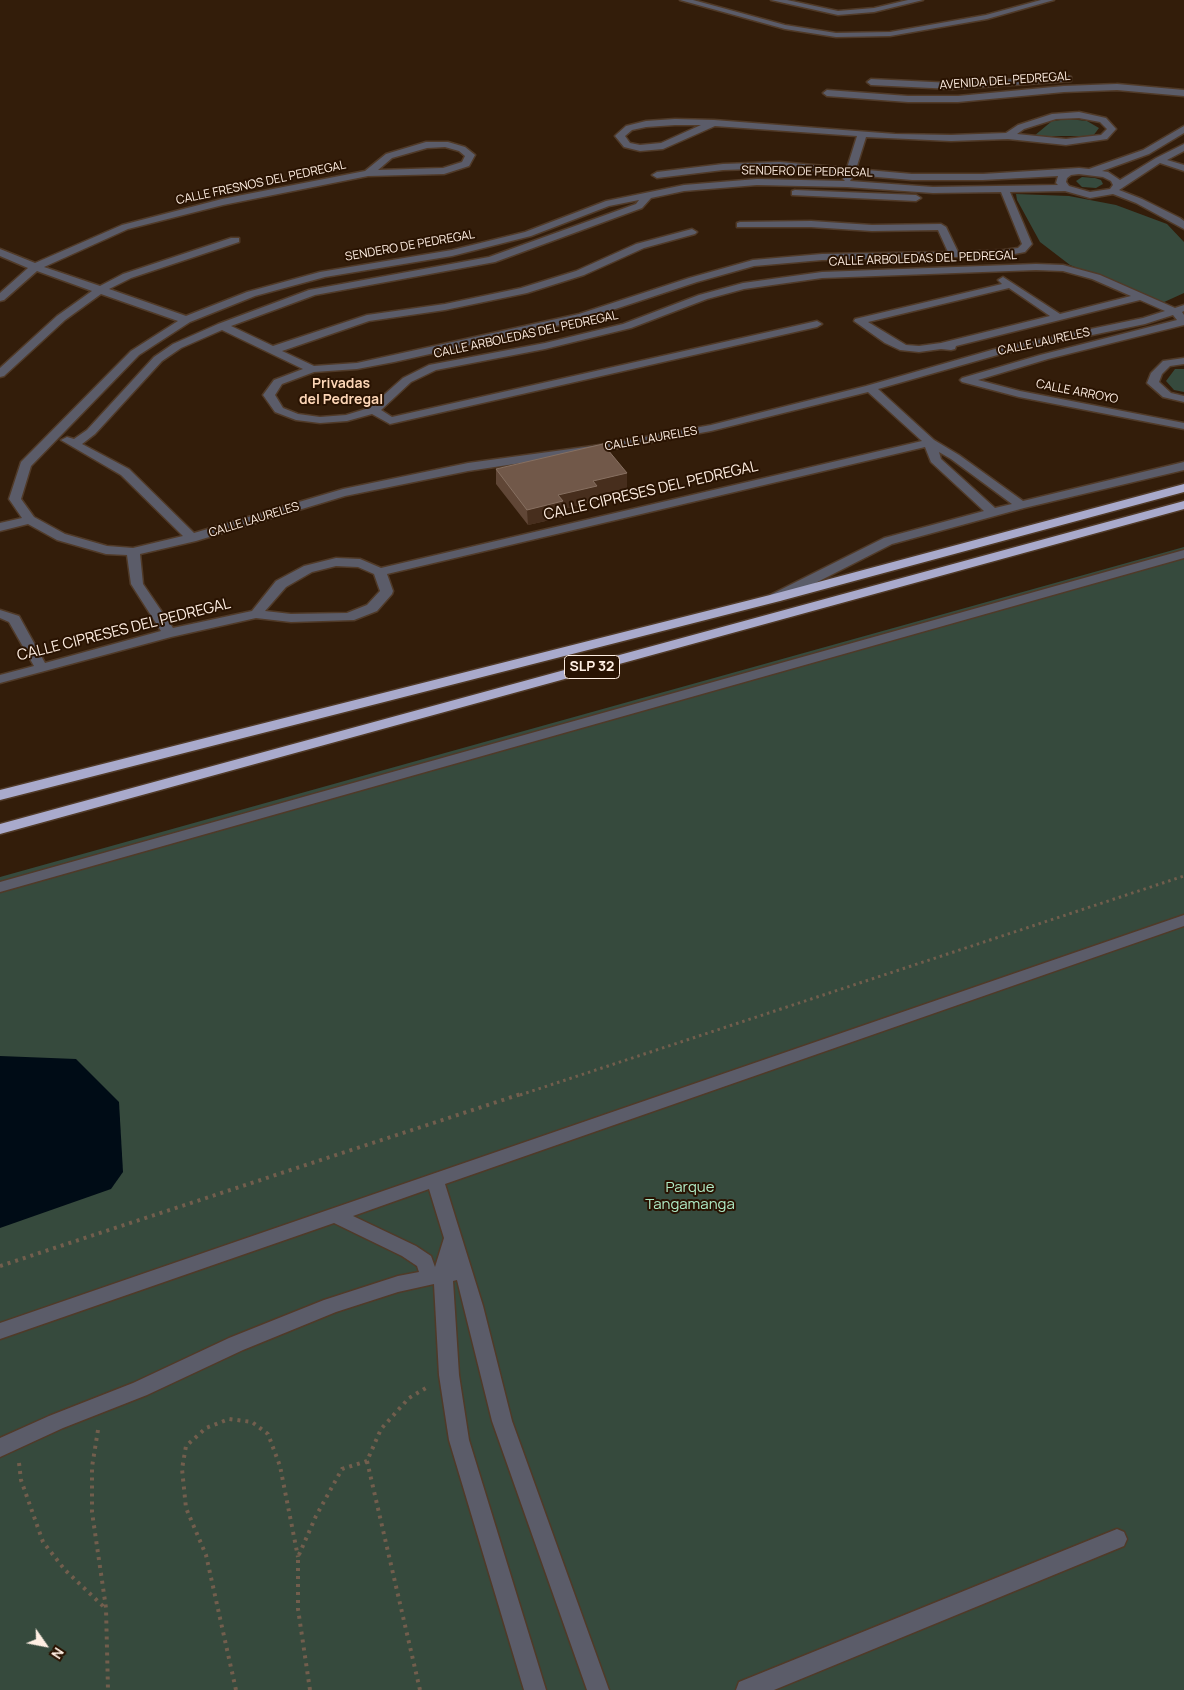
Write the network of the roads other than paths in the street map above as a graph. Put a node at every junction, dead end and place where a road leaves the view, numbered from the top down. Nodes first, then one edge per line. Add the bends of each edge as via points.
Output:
1 (684, 0) edge
2 (775, 0) edge
3 (918, 0) edge
4 (1050, 0) edge
5 (1081, 78) dead end
6 (871, 82) dead end
7 (827, 93) dead end
8 (1184, 93) edge
9 (714, 123) junction
10 (1184, 129) edge
11 (862, 135) junction
12 (1008, 136) junction
13 (1160, 145) junction
14 (1180, 149) edge
15 (1159, 160) junction
16 (1184, 168) edge
17 (850, 171) junction
18 (1092, 171) junction
19 (368, 173) junction
20 (1068, 173) junction
21 (657, 175) dead end
22 (912, 177) junction
23 (847, 184) junction
24 (754, 186) junction
25 (909, 188) junction
26 (1066, 188) junction
27 (1116, 188) junction
28 (1005, 190) junction
29 (933, 194) junction
30 (649, 195) junction
31 (844, 195) junction
32 (972, 199) dead end
33 (606, 204) junction
34 (616, 215) junction
35 (740, 225) dead end
36 (1184, 226) edge
37 (692, 232) dead end
38 (528, 234) junction
39 (235, 240) dead end
40 (540, 244) junction
41 (0, 252) edge
42 (452, 253) junction
43 (955, 255) junction
44 (463, 265) junction
45 (35, 267) junction
46 (364, 267) junction
47 (990, 269) junction
48 (378, 279) junction
49 (1010, 285) junction
50 (100, 290) junction
51 (251, 294) junction
52 (1140, 297) junction
53 (0, 298) edge
54 (276, 306) junction
55 (1180, 310) edge
56 (1060, 318) junction
57 (186, 320) junction
58 (1184, 322) edge
59 (817, 324) dead end
60 (222, 326) junction
61 (942, 346) junction
62 (273, 350) junction
63 (999, 351) junction
64 (135, 353) junction
65 (1044, 357) junction
66 (158, 359) junction
67 (1184, 361) edge
68 (312, 369) junction
69 (0, 374) edge
70 (870, 388) junction
71 (1184, 399) edge
72 (373, 410) junction
73 (1184, 426) edge
74 (56, 434) junction
75 (930, 442) junction
76 (74, 444) junction
77 (1184, 466) edge
78 (1184, 488) edge
79 (1021, 505) junction
80 (1184, 505) edge
81 (994, 513) junction
82 (30, 520) junction
83 (0, 527) edge
84 (192, 538) junction
85 (133, 552) junction
86 (1184, 554) edge
87 (380, 572) junction
88 (775, 598) junction
89 (0, 614) edge
90 (256, 614) junction
91 (168, 634) junction
92 (41, 667) junction
93 (0, 679) edge
94 (0, 795) edge
95 (0, 829) edge
96 (0, 887) edge
97 (1184, 920) edge
98 (435, 1181) junction
99 (336, 1215) junction
100 (453, 1237) junction
101 (463, 1271) junction
102 (436, 1275) junction
103 (0, 1331) edge
104 (8, 1444) edge
105 (1118, 1539) dead end
106 (535, 1690) edge
107 (598, 1690) edge
108 (747, 1690) edge

1 - 4 street via 785,27 836,34 890,34 987,17
2 - 3 street via 838,13 874,10
5 - 6 street, AVENIDA DEL PEDREGAL via 952,86
7 - 8 street, AVENIDA DEL PEDREGAL via 958,99 1117,86
9 - 9 street via 663,146 640,148 627,145 620,136 629,128 646,124
9 - 11 street
10 - 13 street
11 - 12 street
11 - 17 street
12 - 12 street via 1075,141 1104,137 1112,129 1103,120 1079,114 1055,116 1021,127
13 - 14 street
13 - 18 street
14 - 15 street
15 - 16 street
15 - 27 street
17 - 21 street via 780,165 723,167
17 - 22 street
17 - 23 street
18 - 20 street
18 - 27 street via 1114,179
19 - 19 street, CALLE FRESNOS DEL PEDREGAL via 444,171 466,164 470,155 445,144 426,145 389,156
19 - 45 street, CALLE FRESNOS DEL PEDREGAL via 222,202 126,227
20 - 22 street
20 - 26 street via 1061,183
22 - 25 street
23 - 24 street, SENDERO DE PEDREGAL
23 - 25 street, SENDERO DE PEDREGAL
23 - 31 street
24 - 30 street, SENDERO DE PEDREGAL via 684,188
24 - 31 street
25 - 29 street, SENDERO DE PEDREGAL
26 - 27 street, SENDERO DE PEDREGAL via 1090,195
26 - 28 street, SENDERO DE PEDREGAL
27 - 36 street
28 - 29 street, SENDERO DE PEDREGAL
28 - 43 street, CALLE ARBOLEDAS DEL PEDREGAL via 1027,244 1021,250 1004,253
29 - 31 street
29 - 32 street
30 - 33 street, SENDERO DE PEDREGAL
30 - 34 street via 639,206
33 - 34 street
33 - 38 street, SENDERO DE PEDREGAL
34 - 40 street
35 - 43 street via 941,227
37 - 62 street via 640,246 580,273 523,291 446,308 367,318
38 - 40 street
38 - 42 street, SENDERO DE PEDREGAL
39 - 50 street via 128,276
40 - 44 street via 491,260
41 - 45 street
42 - 44 street
42 - 46 street, SENDERO DE PEDREGAL
43 - 68 street, CALLE ARBOLEDAS DEL PEDREGAL via 822,256 753,263 582,317 394,359
44 - 48 street
45 - 50 street
45 - 53 street, CALLE FRESNOS DEL PEDREGAL
46 - 48 street
46 - 51 street, SENDERO DE PEDREGAL
47 - 49 street
47 - 52 street, CALLE ARBOLEDAS DEL PEDREGAL via 1063,268 1096,277
47 - 72 street, CALLE ARBOLEDAS DEL PEDREGAL via 822,275 743,286 703,297 626,326 545,346 433,367 407,380
48 - 54 street via 313,292
49 - 56 street
49 - 61 street, CALLE ARROYO via 859,321 904,348 919,350
50 - 57 street
50 - 69 street via 61,318
51 - 54 street
51 - 57 street, SENDERO DE PEDREGAL
52 - 55 street, CALLE ARBOLEDAS DEL PEDREGAL
52 - 56 street
54 - 60 street
55 - 58 street, CALLE ARBOLEDAS DEL PEDREGAL
55 - 63 street, CALLE LAURELES via 1145,321
56 - 61 street
57 - 64 street, SENDERO DE PEDREGAL
58 - 65 street
59 - 72 street via 390,421
60 - 62 street
60 - 66 street via 177,346
61 - 63 street, CALLE ARROYO
62 - 68 street
63 - 65 street, CALLE ARROYO
63 - 70 street, CALLE LAURELES
64 - 66 street
64 - 74 street, SENDERO DE PEDREGAL
65 - 73 street, CALLE ARROYO via 966,380 1019,394
66 - 76 street via 91,432
67 - 71 street via 1167,363 1152,383 1167,395
68 - 72 street, CALLE ARBOLEDAS DEL PEDREGAL via 278,382 269,395 279,410 296,417 320,420 346,418
70 - 75 street
70 - 84 street, CALLE LAURELES via 711,428 468,468 344,493
74 - 76 street
74 - 82 street, SENDERO DE PEDREGAL via 25,465 15,498
75 - 79 street
75 - 81 street via 935,460
75 - 87 street, CALLE CIPRESES DEL PEDREGAL
76 - 84 street via 124,472
77 - 79 street
78 - 88 highway, SLP 32
79 - 81 street
80 - 95 highway, SLP 32
81 - 88 street via 888,541
82 - 83 street
82 - 85 street, CALLE LAURELES via 61,537 106,550
84 - 85 street, CALLE LAURELES
85 - 91 street via 137,584
86 - 96 street
87 - 90 street via 360,563 336,562 308,570 281,584
87 - 90 street, CALLE CIPRESES DEL PEDREGAL via 387,591 372,608 350,617 291,618
88 - 94 highway, SLP 32
89 - 92 street via 14,618
90 - 91 street, CALLE CIPRESES DEL PEDREGAL
91 - 92 street, CALLE CIPRESES DEL PEDREGAL
92 - 93 street, CALLE CIPRESES DEL PEDREGAL
97 - 98 street
98 - 99 street
98 - 100 street
99 - 102 street via 409,1250
99 - 103 street
100 - 101 street
100 - 102 street
101 - 102 street
101 - 107 street via 502,1420
102 - 104 street via 331,1306
102 - 106 street via 459,1440
105 - 108 street

